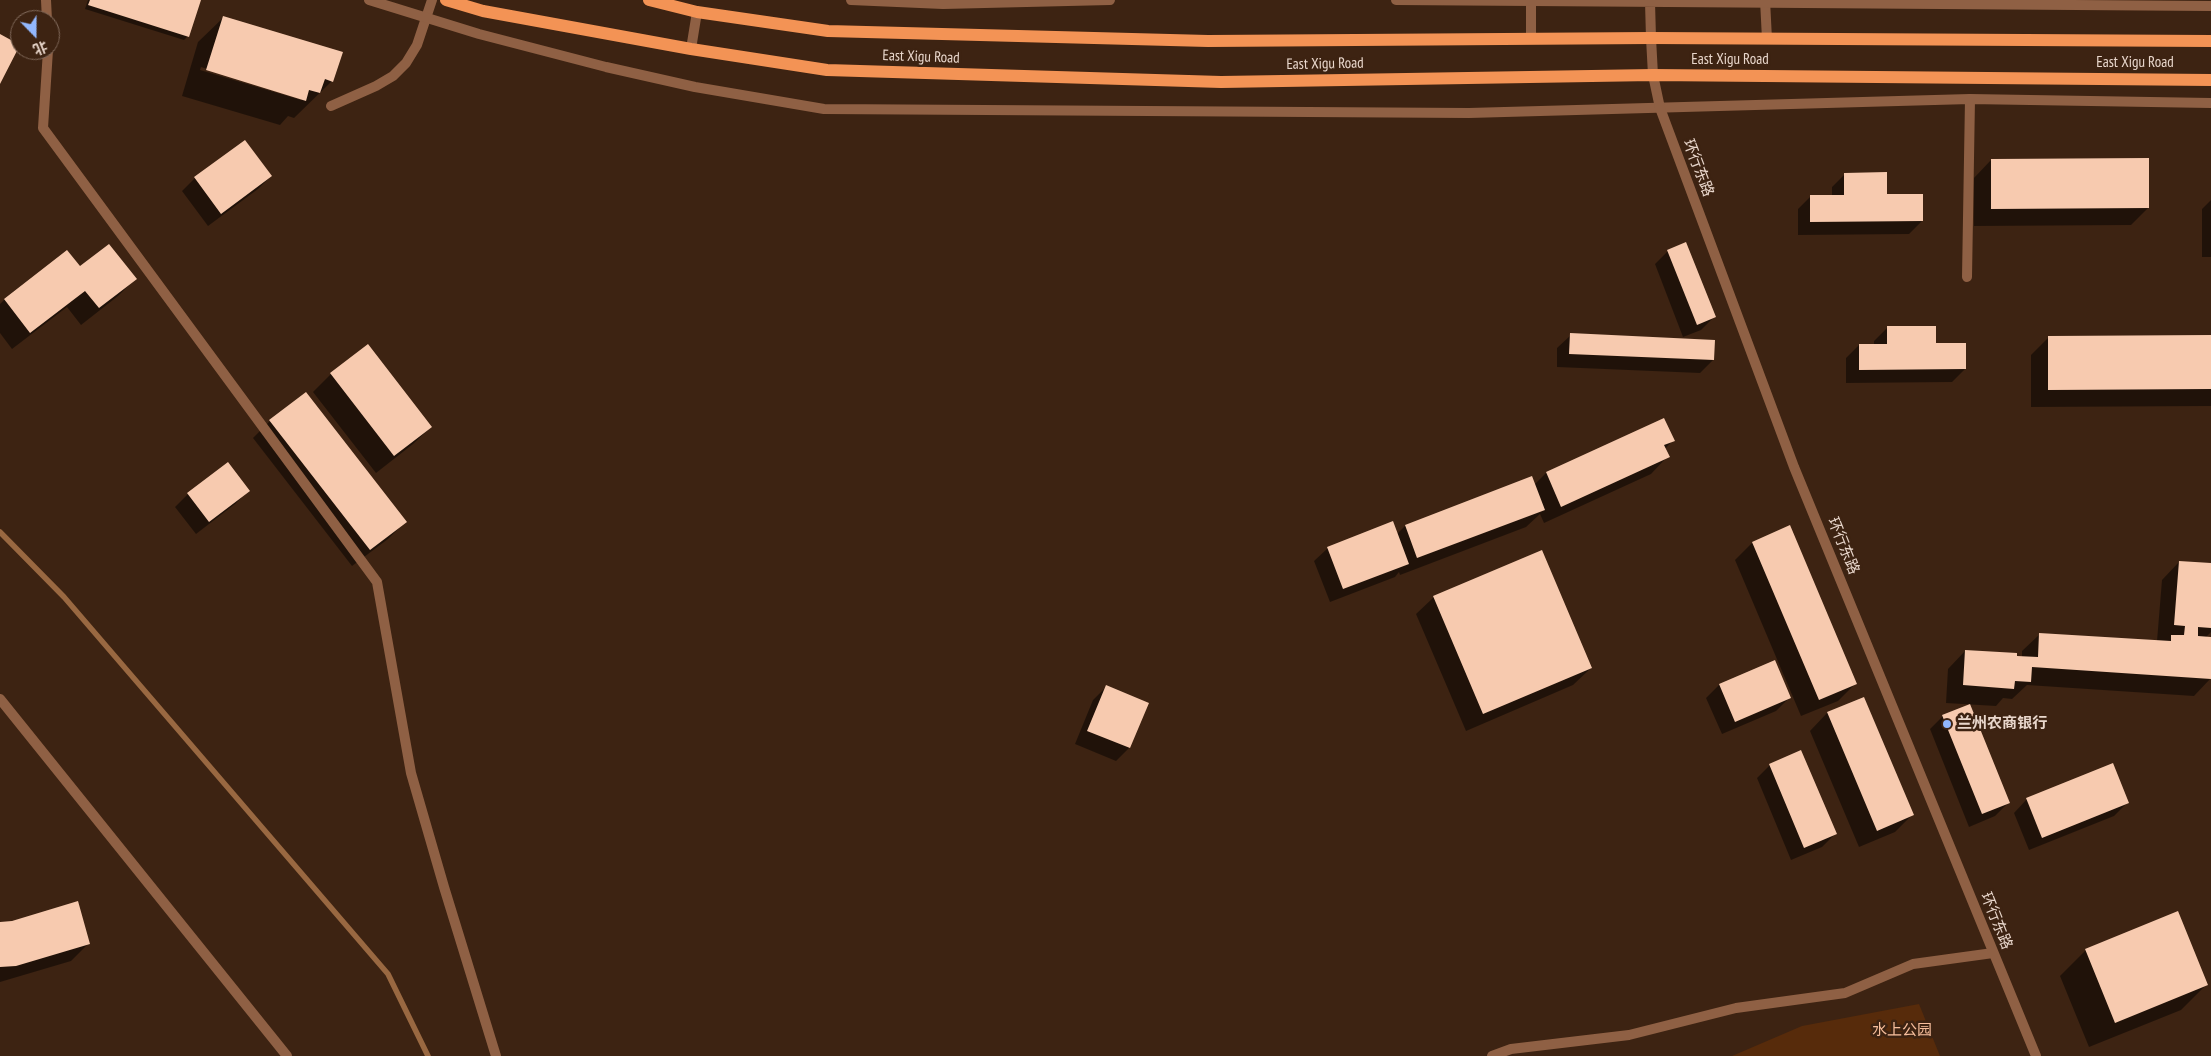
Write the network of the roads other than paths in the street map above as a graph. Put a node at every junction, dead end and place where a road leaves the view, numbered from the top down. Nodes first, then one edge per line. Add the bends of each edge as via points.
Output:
1 (369, 0) edge
2 (432, 0) edge
3 (446, 0) edge
4 (649, 0) edge
5 (851, 0) edge
6 (1110, 0) edge
7 (1396, 0) edge
8 (1531, 1) edge
9 (1558, 1) edge
10 (1765, 1) edge
11 (1650, 2) junction
12 (2211, 6) edge
13 (697, 12) junction
14 (428, 18) junction
15 (1651, 38) junction
16 (1767, 38) junction
17 (1531, 39) junction
18 (2211, 41) edge
19 (691, 50) junction
20 (47, 60) edge
21 (1654, 75) junction
22 (2211, 80) edge
23 (1970, 99) junction
24 (2211, 103) edge
25 (331, 106) dead end
26 (1660, 108) junction
27 (1967, 277) dead end
28 (0, 699) edge
29 (1993, 953) junction
30 (287, 1056) edge
31 (496, 1056) edge
32 (1492, 1056) edge
33 (2036, 1056) edge

1 - 14 street
2 - 14 street
3 - 19 main road, East Xigu Road via 483,11
4 - 13 main road, East Xigu Road
5 - 6 street via 943,4
7 - 8 street
8 - 9 street
8 - 17 street
9 - 11 street
10 - 11 street
10 - 12 street
10 - 16 street
11 - 15 street, 环行东路
13 - 17 main road, East Xigu Road via 828,31 1208,41
13 - 19 street
14 - 25 street via 417,45 393,76
14 - 26 street via 606,67 824,109 1469,113
15 - 16 main road, East Xigu Road
15 - 17 main road, East Xigu Road
15 - 21 street, 环行东路
16 - 18 main road, East Xigu Road
19 - 21 main road, East Xigu Road via 826,70 1211,81
20 - 31 street via 43,128 377,582 411,772
21 - 22 main road, East Xigu Road
21 - 26 street, 环行东路
23 - 24 street
23 - 26 street
23 - 27 street
26 - 29 street, 环行东路 via 1794,467
28 - 30 street
29 - 32 street via 1913,964 1845,992 1736,1008 1629,1035 1511,1049
29 - 33 street, 环行东路

